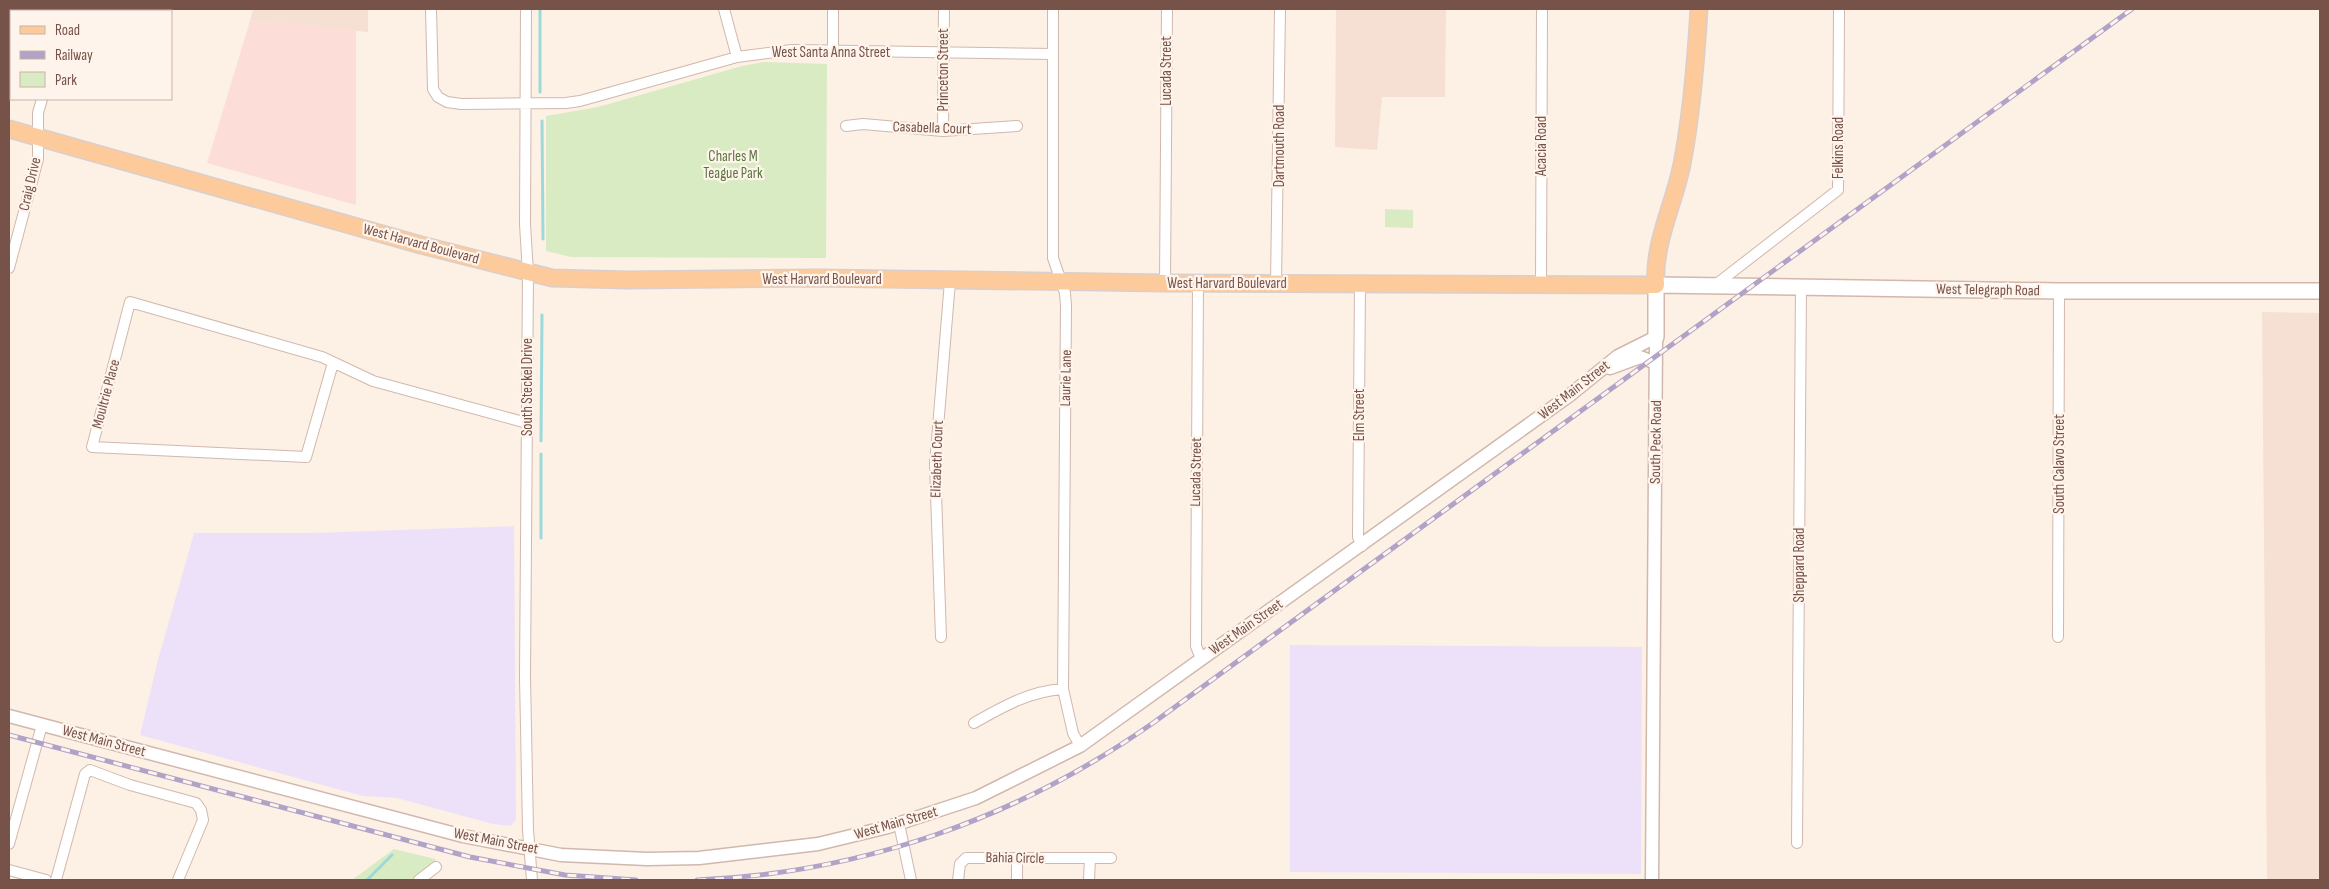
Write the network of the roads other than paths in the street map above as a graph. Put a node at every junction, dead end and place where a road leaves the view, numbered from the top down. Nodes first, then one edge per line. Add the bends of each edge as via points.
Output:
1 (431, 9) edge
2 (526, 9) edge
3 (724, 9) edge
4 (833, 9) edge
5 (944, 9) edge
6 (1053, 9) edge
7 (1166, 9) edge
8 (1280, 9) edge
9 (1542, 9) edge
10 (1699, 9) edge
11 (1839, 9) edge
12 (833, 52) junction
13 (944, 53) junction
14 (1053, 54) junction
15 (737, 57) junction
16 (42, 100) edge
17 (526, 104) junction
18 (846, 126) dead end
19 (1017, 126) dead end
20 (9, 129) edge
21 (943, 130) junction
22 (38, 138) junction
23 (9, 268) edge
24 (528, 273) junction
25 (1061, 280) junction
26 (950, 281) junction
27 (1164, 283) junction
28 (1198, 283) junction
29 (1276, 283) junction
30 (1360, 283) junction
31 (1541, 283) junction
32 (1656, 285) junction
33 (1714, 286) junction
34 (1801, 286) junction
35 (2059, 291) junction
36 (2320, 291) edge
37 (1656, 337) junction
38 (333, 363) junction
39 (1656, 363) junction
40 (1594, 374) junction
41 (527, 423) junction
42 (1362, 546) junction
43 (941, 637) dead end
44 (2058, 637) dead end
45 (1201, 659) junction
46 (1063, 689) junction
47 (9, 716) edge
48 (974, 723) dead end
49 (42, 725) junction
50 (1080, 746) junction
51 (899, 824) junction
52 (1797, 843) dead end
53 (9, 844) edge
54 (530, 849) junction
55 (1017, 858) junction
56 (1090, 858) junction
57 (1112, 858) dead end
58 (436, 868) dead end
59 (9, 870) edge
60 (46, 880) edge
61 (56, 880) edge
62 (178, 880) edge
63 (419, 880) edge
64 (532, 880) edge
65 (912, 880) edge
66 (958, 880) edge
67 (1017, 880) edge
68 (1089, 880) edge
69 (1652, 880) edge

1 - 17 street via 432,77 438,97 461,104
2 - 17 street, South Steckel Drive
3 - 15 street
4 - 12 street
5 - 13 street, Princeton Street
6 - 14 street, Laurie Lane
7 - 27 street, Lucada Street
8 - 29 street, Dartmouth Road
9 - 31 street, Acacia Road
10 - 32 main road, South Peck Road via 1686,141 1654,264
11 - 33 street, Felkins Road via 1838,190
12 - 13 street, West Santa Anna Street
12 - 15 street, West Santa Anna Street via 792,50
13 - 14 street, West Santa Anna Street
13 - 21 street, Princeton Street
14 - 25 street, Laurie Lane via 1053,258
15 - 17 street, West Santa Anna Street via 580,101
16 - 22 street, Craig Drive
17 - 24 street, South Steckel Drive
18 - 21 street, Casabella Court via 863,124
19 - 21 street, Casabella Court
20 - 22 main road, West Harvard Boulevard
22 - 23 street, Craig Drive via 38,159
22 - 24 main road, West Harvard Boulevard
24 - 26 main road, West Harvard Boulevard via 552,278 628,280 819,278
24 - 41 street, South Steckel Drive
25 - 26 main road, West Harvard Boulevard
25 - 27 main road, West Harvard Boulevard
25 - 46 street, Laurie Lane via 1066,306
26 - 43 street, Elizabeth Court via 935,464
27 - 28 main road, West Harvard Boulevard
28 - 29 main road, West Harvard Boulevard
28 - 45 street, Lucada Street via 1196,646
29 - 30 main road, West Harvard Boulevard
30 - 31 main road, West Harvard Boulevard
30 - 42 street, Elm Street via 1358,538
31 - 32 main road, West Harvard Boulevard
32 - 33 main road, West Telegraph Road
32 - 37 main road, South Peck Road
33 - 34 main road, West Telegraph Road
34 - 35 main road, West Telegraph Road
34 - 52 street, Sheppard Road
35 - 36 main road, West Telegraph Road
35 - 44 street, South Calavo Street
37 - 39 street, South Peck Road
37 - 40 street, West Main Street via 1618,356
38 - 38 street, Moultrie Place via 306,457 92,447 130,302 322,357
38 - 41 street, Moultrie Place via 374,382
39 - 40 street via 1640,357
39 - 69 street, South Peck Road
40 - 42 street, West Main Street via 1570,395
41 - 54 street, South Steckel Drive via 525,677
42 - 45 street, West Main Street
45 - 50 street, West Main Street
46 - 48 street via 1029,695
46 - 50 street, Laurie Lane via 1073,732
47 - 49 street, West Main Street
49 - 53 street
49 - 54 street, West Main Street via 463,836
50 - 51 street, West Main Street via 976,798
51 - 54 street, West Main Street via 818,844 699,858 610,858
51 - 65 street
54 - 64 street, South Steckel Drive
55 - 56 street, Bahia Circle
55 - 66 street, Bahia Circle via 966,858 960,864
55 - 67 street
56 - 57 street, Bahia Circle
56 - 68 street
58 - 63 street
59 - 60 street
61 - 62 street via 85,774 90,770 196,804 201,810 203,820

